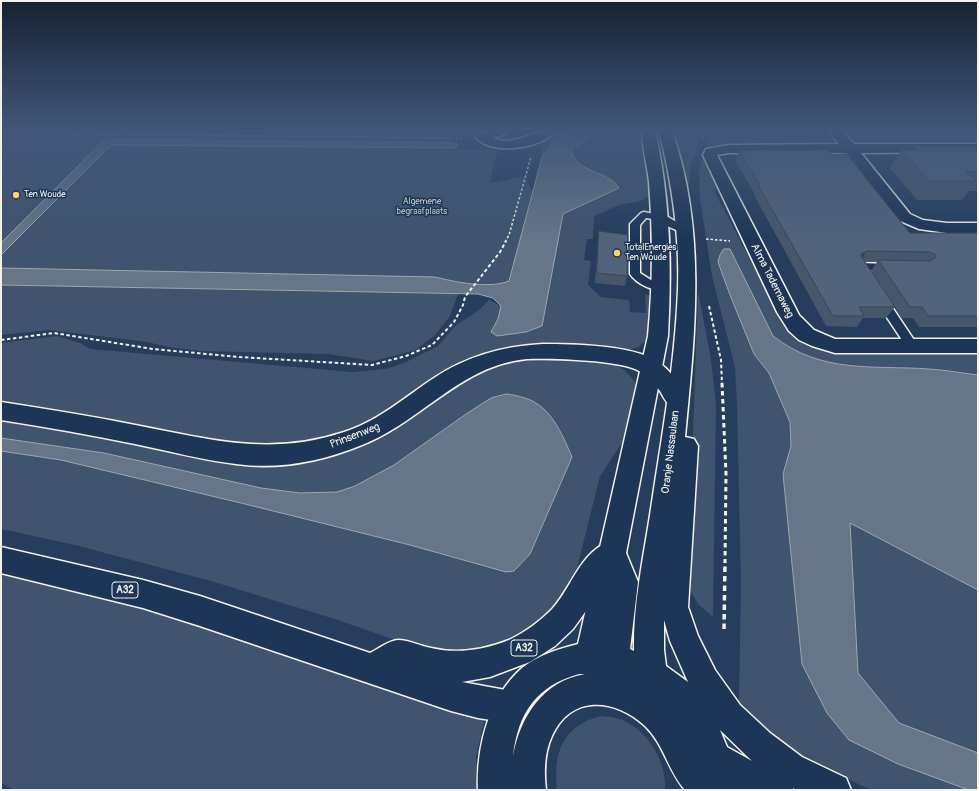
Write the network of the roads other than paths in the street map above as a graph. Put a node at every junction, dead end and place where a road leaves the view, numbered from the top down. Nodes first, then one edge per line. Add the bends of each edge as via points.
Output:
1 (654, 168) edge
2 (675, 168) edge
3 (716, 168) edge
4 (865, 168) edge
5 (659, 216) junction
6 (683, 228) junction
7 (978, 228) edge
8 (899, 267) edge
9 (660, 286) junction
10 (912, 346) junction
11 (978, 346) edge
12 (650, 367) junction
13 (679, 390) junction
14 (1, 411) edge
15 (612, 553) junction
16 (1, 560) edge
17 (371, 669) junction
18 (603, 669) junction
19 (652, 674) junction
20 (511, 707) junction
21 (715, 779) edge
22 (495, 790) edge
23 (529, 790) edge
24 (776, 790) edge
25 (834, 790) edge

1 - 5 main road
2 - 6 main road, Oranje Nassaulaan
3 - 10 main road, Alma Tademaweg via 794,325 805,336 835,346
4 - 7 main road via 904,218 919,224 947,228
5 - 6 lane
5 - 9 main road
5 - 9 lane via 644,215 635,224 635,274 646,283
6 - 13 main road, Oranje Nassaulaan via 686,289
8 - 10 lane via 860,266
9 - 12 main road via 658,336
10 - 11 main road, Alma Tademaweg
12 - 13 main road
12 - 14 main road, Prinsenweg via 623,358 563,350 514,352 476,364 453,376 404,412 368,433 306,452 275,455 236,454
12 - 15 main road
13 - 19 main road, Oranje Nassaulaan via 649,619
13 - 25 main road via 689,404 674,607 685,641 704,681 729,716 758,745 790,769
15 - 17 main road, A32 via 590,574 578,598 563,619 519,651 490,662 458,667 397,655
15 - 18 main road via 624,582
16 - 17 main road, A32 via 157,599
17 - 20 main road, A32 via 451,695
18 - 19 main road via 635,666
18 - 20 main road via 570,660 551,667 534,678
18 - 21 main road via 624,693 641,701 660,717 677,742 685,762 694,775
18 - 23 main road via 584,689 569,694 551,708 537,729 529,755
19 - 21 main road via 677,693 695,714 709,740
20 - 22 main road via 498,741 493,771
21 - 24 main road via 737,772

